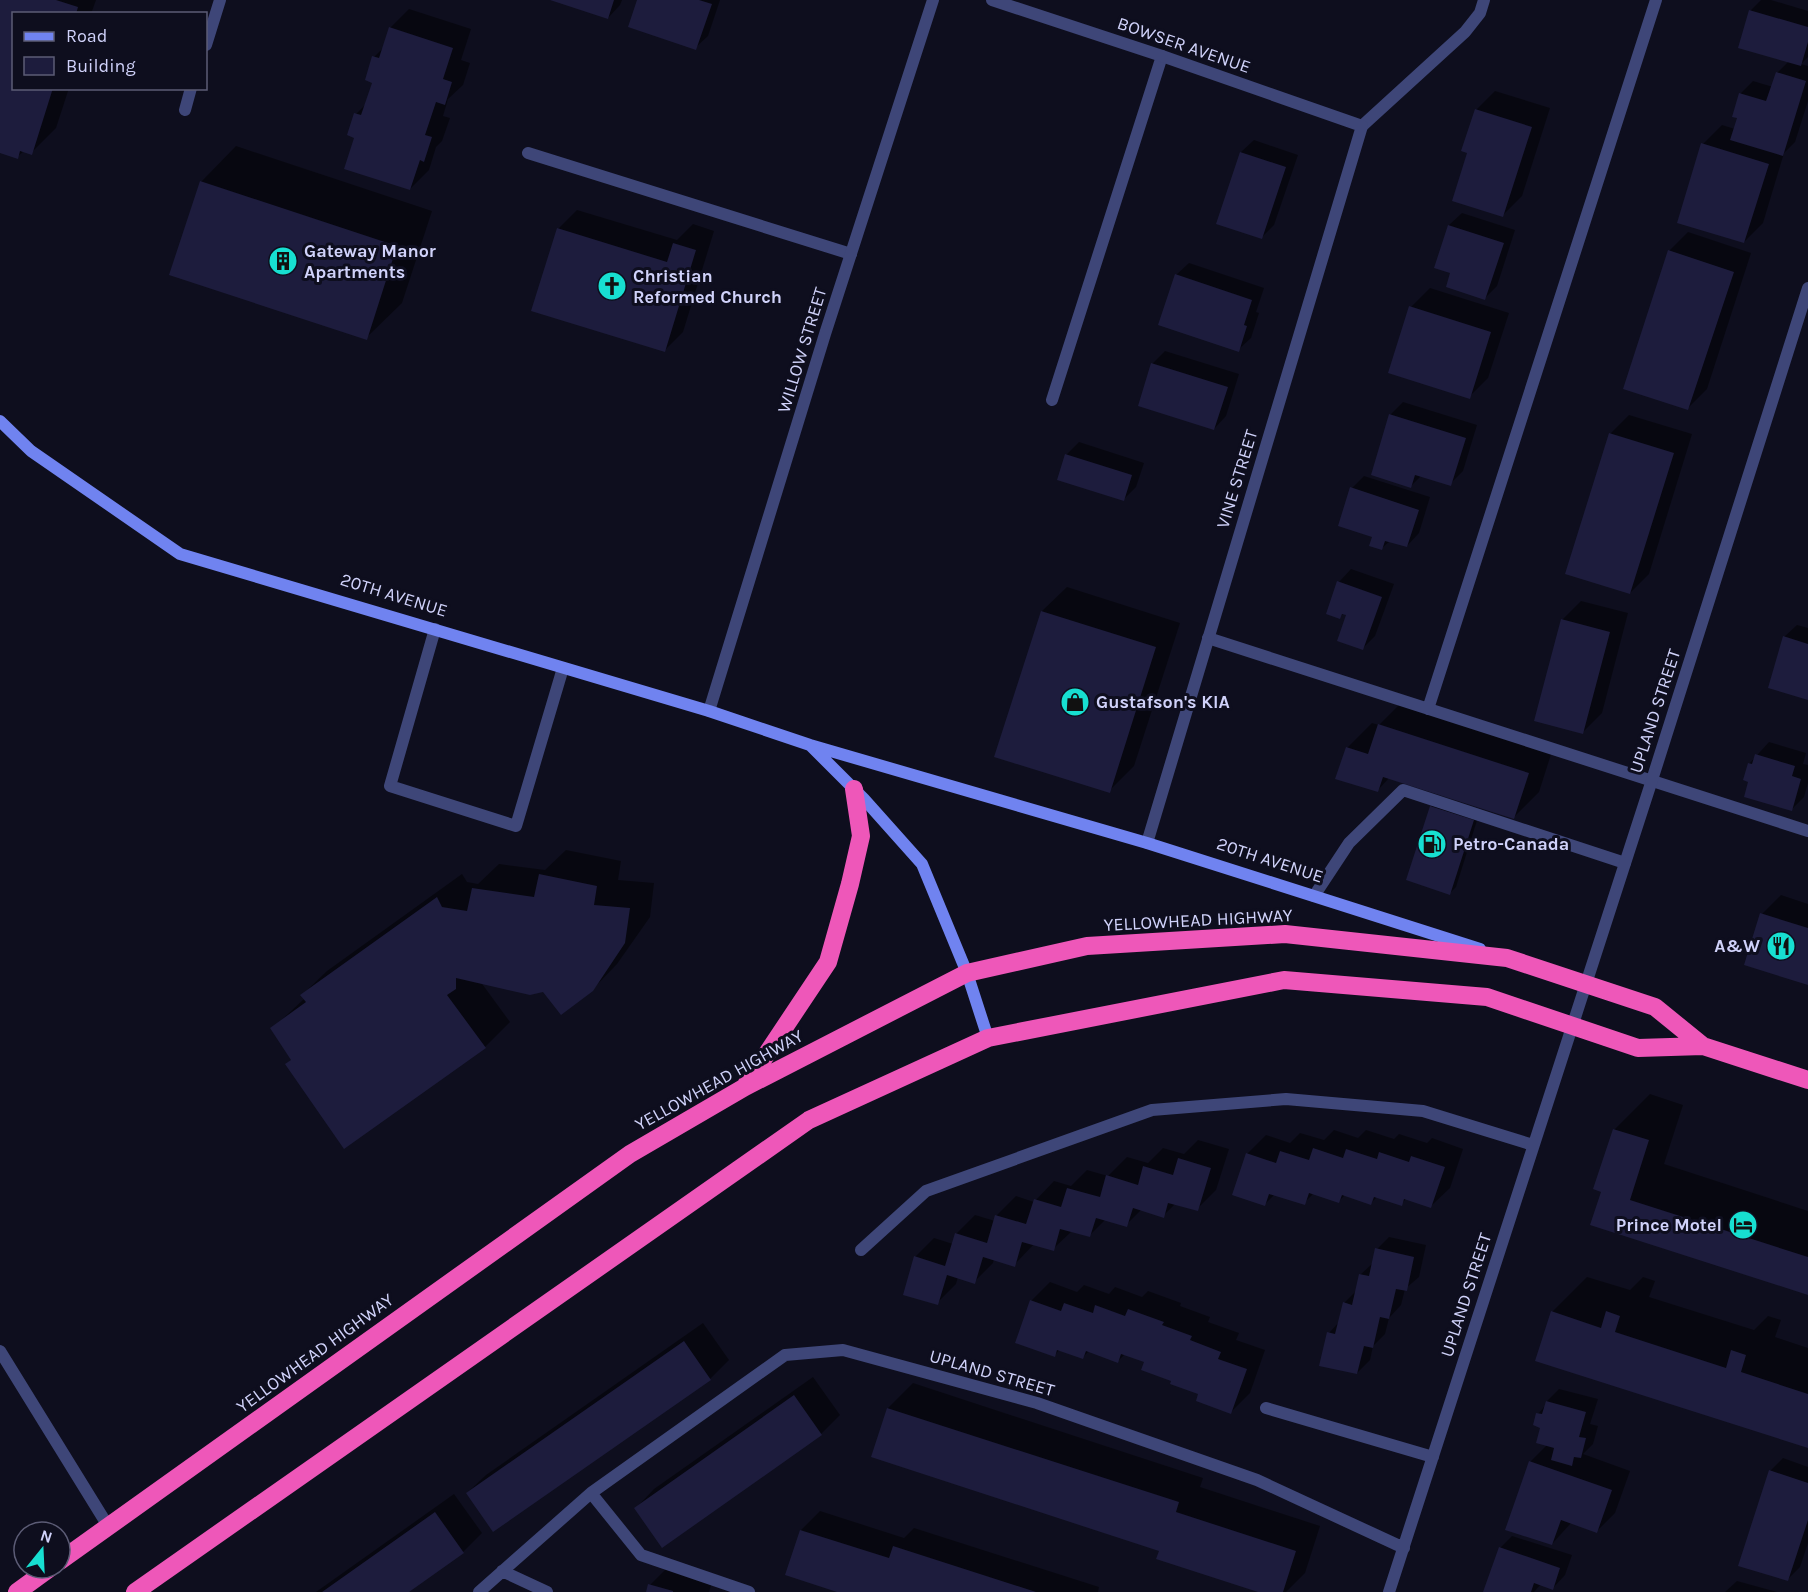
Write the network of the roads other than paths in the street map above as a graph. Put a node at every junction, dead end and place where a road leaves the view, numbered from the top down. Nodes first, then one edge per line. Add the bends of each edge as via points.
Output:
1 (220, 0) edge
2 (933, 0) edge
3 (993, 0) edge
4 (1484, 0) edge
5 (1656, 0) edge
6 (207, 42) edge
7 (1162, 56) junction
8 (191, 90) edge
9 (184, 110) dead end
10 (1362, 126) junction
11 (528, 153) dead end
12 (851, 254) junction
13 (1808, 288) edge
14 (1052, 400) dead end
15 (0, 421) edge
16 (435, 629) junction
17 (1208, 638) junction
18 (563, 668) junction
19 (1428, 709) junction
20 (709, 711) junction
21 (810, 745) junction
22 (1652, 780) junction
23 (854, 789) junction
24 (1808, 831) edge
25 (1147, 843) junction
26 (1625, 863) junction
27 (1314, 896) junction
28 (1507, 958) junction
29 (967, 973) junction
30 (1586, 985) junction
31 (1572, 1027) junction
32 (988, 1038) junction
33 (1703, 1046) junction
34 (1808, 1080) edge
35 (745, 1087) junction
36 (1533, 1145) junction
37 (861, 1250) dead end
38 (0, 1351) edge
39 (1266, 1408) dead end
40 (1433, 1457) junction
41 (591, 1493) junction
42 (108, 1526) junction
43 (1404, 1548) junction
44 (72, 1552) edge
45 (502, 1571) junction
46 (33, 1580) edge
47 (16, 1592) edge
48 (135, 1592) edge
49 (479, 1592) edge
50 (547, 1592) edge
51 (749, 1592) edge
52 (1389, 1592) edge

1 - 6 street
2 - 12 street, WILLOW STREET
3 - 7 street, BOWSER AVENUE
4 - 10 street via 1480,13 1464,32
5 - 19 street
7 - 10 street, BOWSER AVENUE
7 - 14 street
8 - 9 street
10 - 17 street, VINE STREET
11 - 12 street
12 - 20 street, WILLOW STREET
13 - 22 street, UPLAND STREET
15 - 16 street, 20TH AVENUE via 31,451 180,554
16 - 18 street, 20TH AVENUE
16 - 18 street via 390,786 516,826
17 - 19 street
17 - 25 street, VINE STREET
18 - 20 street, 20TH AVENUE
19 - 22 street
20 - 21 street, 20TH AVENUE
21 - 23 street, 20TH AVENUE
21 - 25 street, 20TH AVENUE
22 - 24 street
22 - 26 street, UPLAND STREET
23 - 29 street, 20TH AVENUE via 922,864
23 - 35 highway via 861,836 828,962
25 - 27 street, 20TH AVENUE
26 - 27 street via 1403,790 1348,843
26 - 30 street, UPLAND STREET
27 - 28 street, 20TH AVENUE
28 - 29 highway, YELLOWHEAD HIGHWAY via 1285,934 1087,946
28 - 30 highway, 20TH AVENUE
29 - 32 street, 20TH AVENUE
29 - 35 highway, YELLOWHEAD HIGHWAY
30 - 31 street, UPLAND STREET
30 - 33 highway, 20TH AVENUE via 1655,1007
31 - 32 highway via 1487,996 1284,980
31 - 33 highway, 20TH AVENUE via 1638,1048
31 - 36 street, UPLAND STREET
32 - 48 highway via 809,1120
33 - 34 highway, 20TH AVENUE
35 - 42 highway, YELLOWHEAD HIGHWAY via 630,1154
36 - 37 street via 1423,1111 1286,1099 1152,1110 926,1191
36 - 40 street, UPLAND STREET
38 - 42 street
39 - 40 street
40 - 43 street, UPLAND STREET
41 - 43 street, UPLAND STREET via 785,1354 843,1350 1037,1403 1246,1476
41 - 45 street, UPLAND STREET
41 - 51 street via 641,1555
42 - 44 highway, YELLOWHEAD HIGHWAY
43 - 52 street, UPLAND STREET
45 - 49 street, UPLAND STREET
45 - 50 street
46 - 47 highway

